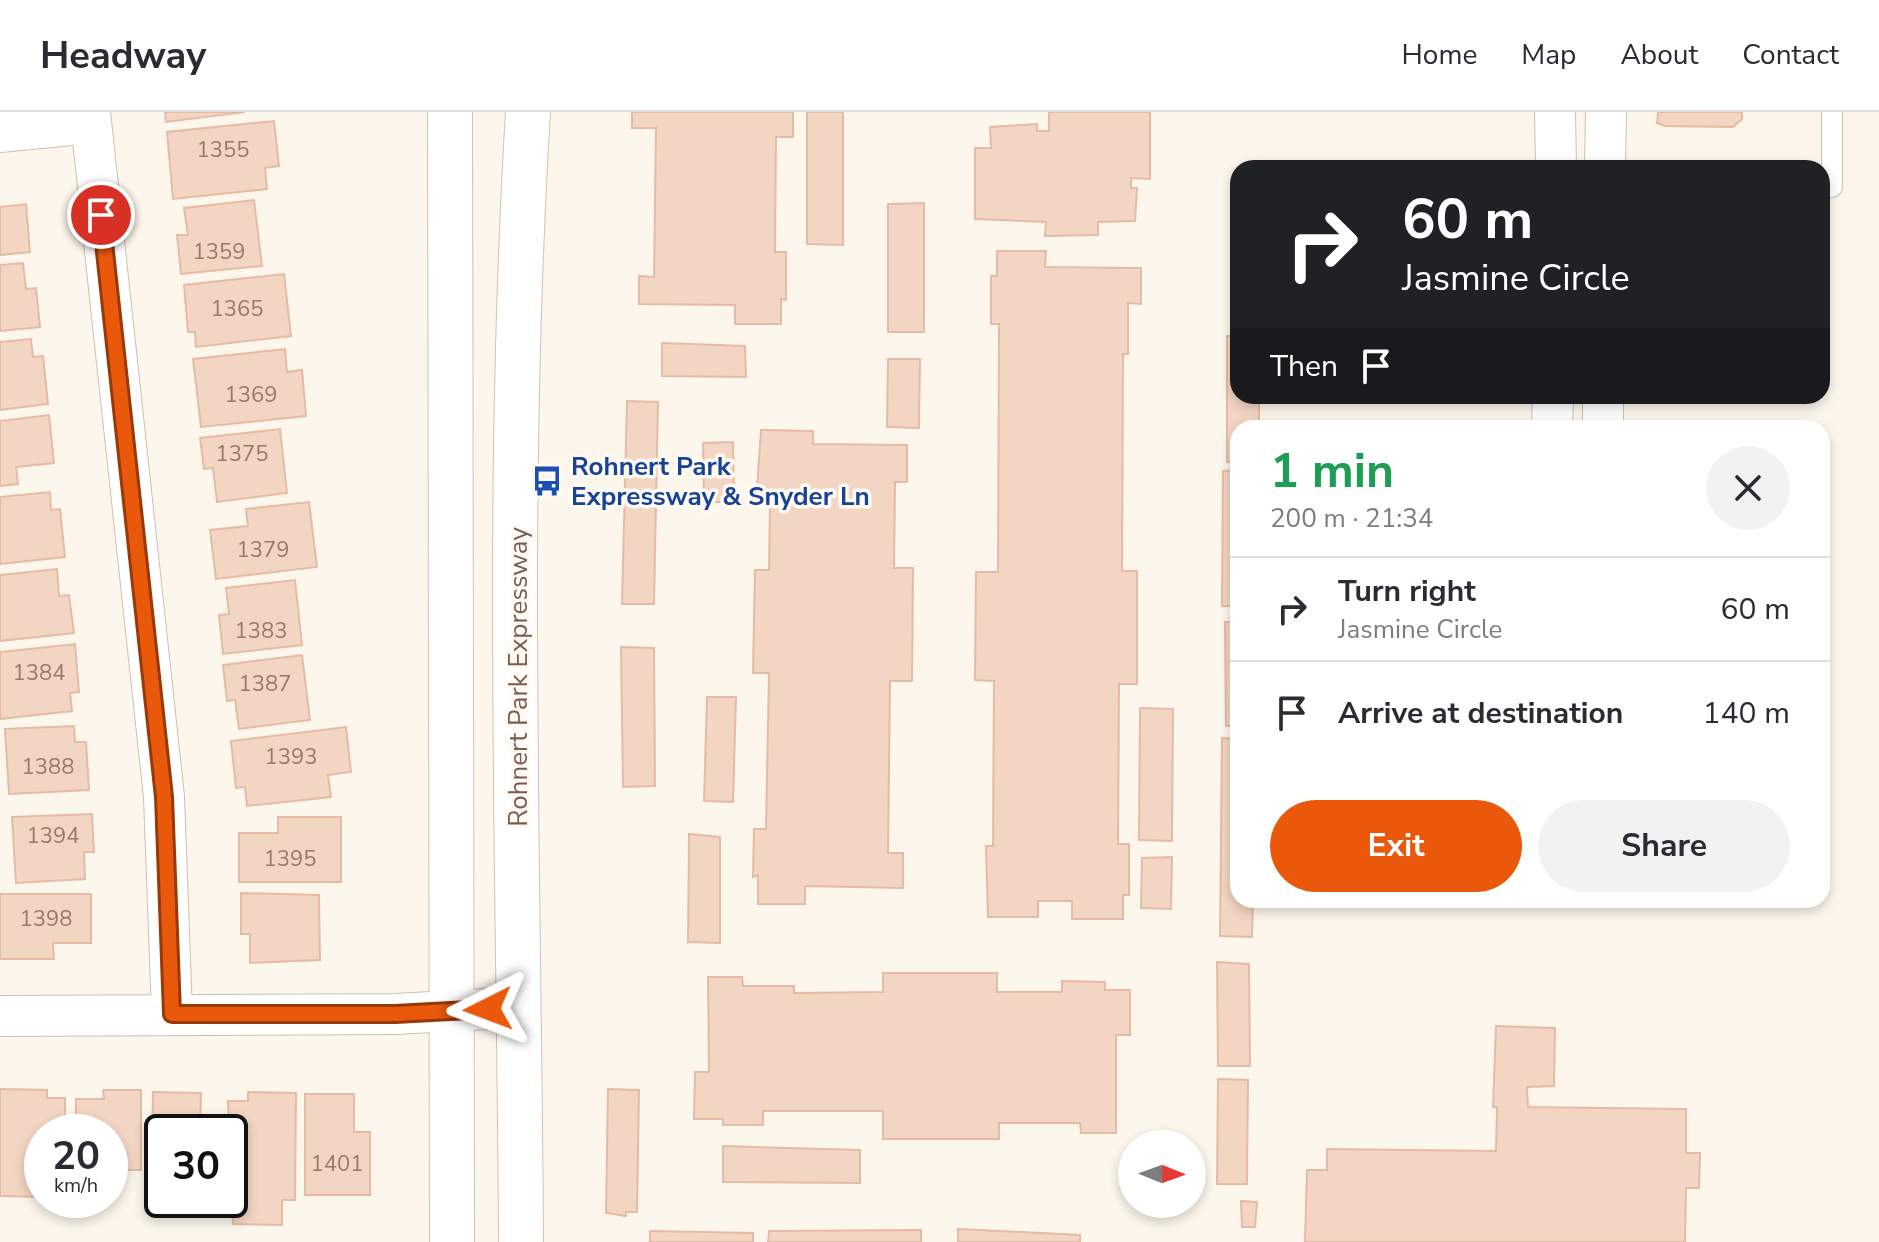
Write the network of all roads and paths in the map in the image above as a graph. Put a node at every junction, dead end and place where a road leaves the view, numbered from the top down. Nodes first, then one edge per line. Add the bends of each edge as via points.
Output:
1 (450, 112) edge
2 (528, 112) edge
3 (1555, 112) edge
4 (1606, 112) edge
5 (1832, 112) edge
6 (90, 118) edge
7 (0, 132) edge
8 (1556, 160) edge
9 (1605, 160) edge
10 (1830, 187) edge
11 (470, 1010) junction
12 (172, 1014) junction
13 (0, 1016) edge
14 (452, 1242) edge
15 (521, 1242) edge

1 - 11 main road
2 - 15 main road, Rohnert Park Expressway via 517,542
3 - 8 street
4 - 9 street
5 - 10 lane
6 - 7 street
6 - 12 street via 164,797
11 - 12 street
11 - 14 main road
12 - 13 street

